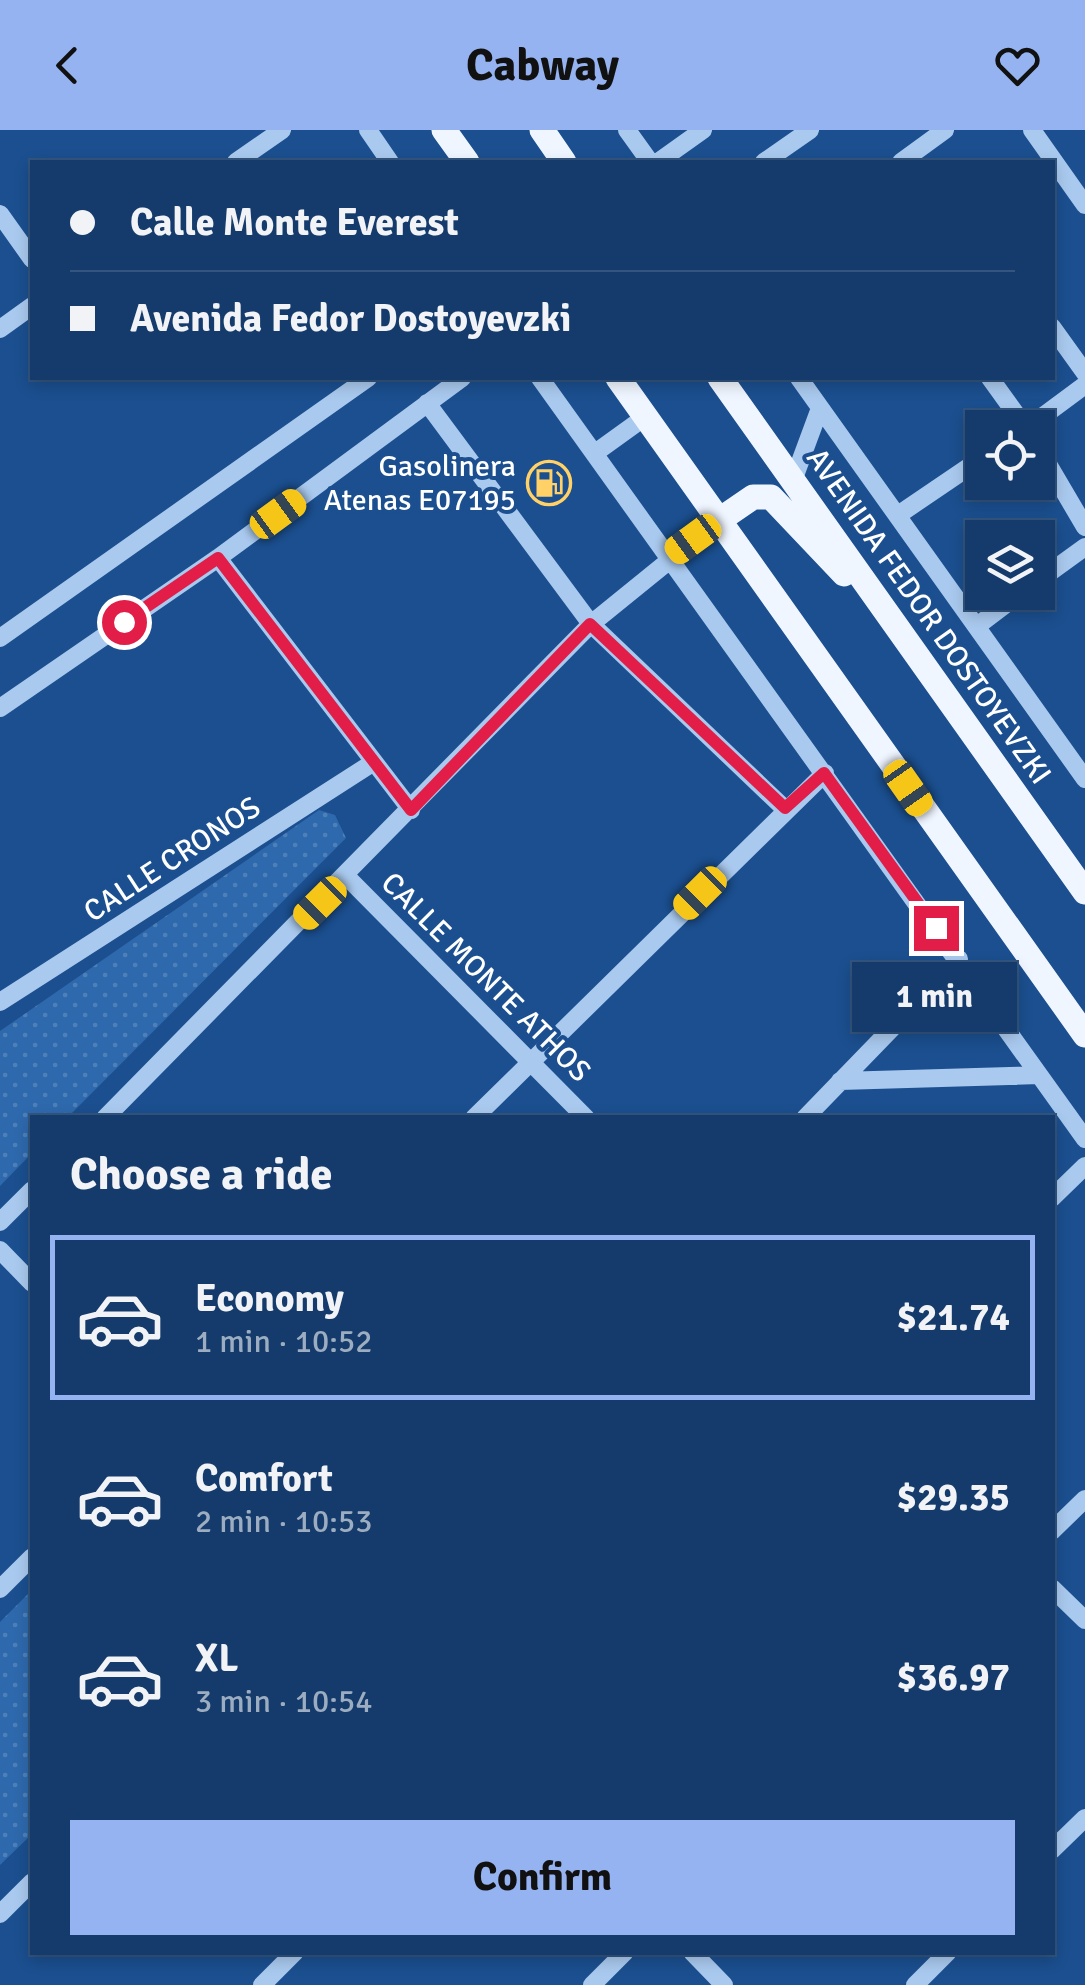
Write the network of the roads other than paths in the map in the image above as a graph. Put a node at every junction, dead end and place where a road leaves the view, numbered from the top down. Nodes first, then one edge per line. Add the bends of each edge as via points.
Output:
1 (282, 130) edge
2 (368, 130) edge
3 (444, 130) edge
4 (542, 130) edge
5 (627, 130) edge
6 (703, 130) edge
7 (810, 130) edge
8 (945, 130) edge
9 (1032, 130) edge
10 (925, 145) junction
11 (239, 160) edge
12 (389, 160) edge
13 (466, 160) edge
14 (563, 160) edge
15 (649, 160) edge
16 (661, 160) edge
17 (767, 160) edge
18 (904, 160) edge
19 (936, 160) edge
20 (1053, 160) edge
21 (1055, 163) edge
22 (1085, 205) edge
23 (0, 214) edge
24 (30, 256) edge
25 (30, 307) edge
26 (0, 329) edge
27 (1055, 331) edge
28 (1085, 373) edge
29 (365, 380) edge
30 (459, 380) edge
31 (541, 380) edge
32 (619, 380) edge
33 (724, 380) edge
34 (799, 380) edge
35 (991, 380) edge
36 (1085, 385) edge
37 (427, 404) junction
38 (820, 408) junction
39 (1013, 410) edge
40 (1051, 410) edge
41 (645, 417) junction
42 (594, 453) junction
43 (965, 470) edge
44 (1055, 476) edge
45 (793, 480) junction
46 (898, 515) junction
47 (718, 521) junction
48 (1085, 527) edge
49 (1085, 547) edge
50 (218, 558) junction
51 (668, 558) junction
52 (1055, 569) edge
53 (872, 595) junction
54 (998, 610) edge
55 (590, 624) junction
56 (977, 626) junction
57 (0, 638) edge
58 (0, 708) edge
59 (374, 762) junction
60 (824, 773) junction
61 (1085, 780) edge
62 (785, 808) junction
63 (411, 810) junction
64 (346, 876) junction
65 (1085, 892) edge
66 (958, 959) junction
67 (0, 1002) edge
68 (1085, 1035) edge
69 (530, 1062) junction
70 (1039, 1075) junction
71 (840, 1081) junction
72 (108, 1115) edge
73 (477, 1115) edge
74 (583, 1115) edge
75 (808, 1115) edge
76 (1085, 1139) edge
77 (1085, 1166) edge
78 (30, 1192) edge
79 (1055, 1195) edge
80 (0, 1222) edge
81 (0, 1250) edge
82 (30, 1281) edge
83 (1085, 1499) edge
84 (1055, 1528) edge
85 (30, 1559) edge
86 (0, 1589) edge
87 (1055, 1591) edge
88 (1085, 1620) edge
89 (1085, 1818) edge
90 (1055, 1847) edge
91 (30, 1884) edge
92 (0, 1914) edge
93 (292, 1955) edge
94 (622, 1955) edge
95 (695, 1955) edge
96 (945, 1955) edge
97 (262, 1985) edge
98 (592, 1985) edge
99 (724, 1985) edge
100 (915, 1985) edge

1 - 11 street
2 - 12 street
3 - 13 main road
4 - 14 main road
5 - 15 street
6 - 16 street
7 - 17 street
8 - 10 street
9 - 20 street
10 - 18 street
10 - 19 street
21 - 22 street
23 - 24 street
25 - 26 street
27 - 28 street
29 - 57 street
30 - 37 street
31 - 42 street
32 - 41 main road
33 - 45 main road, AVENIDA FEDOR DOSTOYEVZKI
34 - 38 street, AVENIDA FEDOR DOSTOYEVZKI
35 - 39 street
36 - 40 street
37 - 50 street
37 - 55 street
38 - 45 street
38 - 46 street, AVENIDA FEDOR DOSTOYEVZKI
41 - 42 street
41 - 47 main road
42 - 51 street
43 - 46 street
44 - 48 street
45 - 53 main road, AVENIDA FEDOR DOSTOYEVZKI
46 - 56 street, AVENIDA FEDOR DOSTOYEVZKI
47 - 51 street
47 - 53 main road via 754,497 770,497
47 - 68 main road
49 - 52 street
50 - 58 street
50 - 59 street
51 - 55 street
51 - 60 street
53 - 65 main road, AVENIDA FEDOR DOSTOYEVZKI
54 - 56 street
55 - 62 street
55 - 63 street
56 - 61 street, AVENIDA FEDOR DOSTOYEVZKI
59 - 63 street
59 - 67 street, CALLE CRONOS
60 - 62 street
60 - 66 street
62 - 69 street
63 - 64 street
64 - 69 street, CALLE MONTE ATHOS
64 - 72 street
66 - 70 street
66 - 71 street
69 - 73 street
69 - 74 street, CALLE MONTE ATHOS
70 - 71 street
70 - 76 street
71 - 75 street
77 - 79 street
78 - 80 street
81 - 82 street
83 - 84 street
85 - 86 street
87 - 88 street
89 - 90 street
91 - 92 street
93 - 97 street
94 - 98 street
95 - 99 street
96 - 100 street

